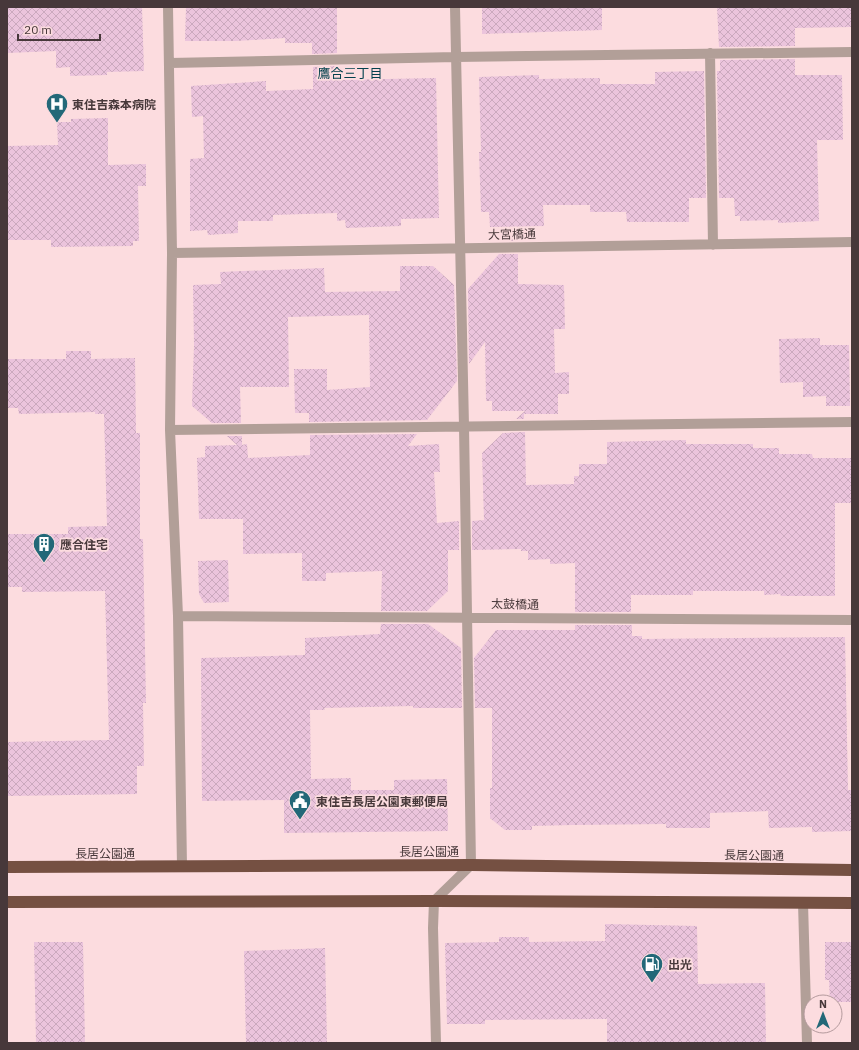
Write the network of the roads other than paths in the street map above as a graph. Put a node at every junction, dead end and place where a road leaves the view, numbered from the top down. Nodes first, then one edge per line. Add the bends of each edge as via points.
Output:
1 (168, 7) edge
2 (454, 7) edge
3 (852, 52) edge
4 (710, 53) junction
5 (456, 57) junction
6 (170, 63) junction
7 (852, 242) edge
8 (713, 245) junction
9 (459, 248) junction
10 (172, 253) junction
11 (852, 422) edge
12 (464, 426) junction
13 (170, 430) junction
14 (178, 616) junction
15 (467, 616) junction
16 (852, 620) edge
17 (471, 865) junction
18 (182, 866) junction
19 (7, 867) edge
20 (852, 870) edge
21 (434, 901) junction
22 (7, 902) edge
23 (803, 903) junction
24 (852, 903) edge
25 (436, 1043) edge
26 (807, 1043) edge

1 - 6 street
2 - 5 street
3 - 4 street
4 - 5 street
4 - 8 street
5 - 6 street
5 - 9 street
6 - 10 street
7 - 8 street, 大宮橋通
8 - 9 street, 大宮橋通
9 - 10 street, 大宮橋通
9 - 12 street
10 - 13 street
11 - 12 street
12 - 13 street
12 - 15 street
13 - 14 street
14 - 15 street, 太鼓橋通
14 - 18 street
15 - 16 street, 太鼓橋通
15 - 17 street
17 - 18 highway, 長居公園通
17 - 20 highway, 長居公園通
17 - 21 street
18 - 19 highway, 長居公園通
21 - 22 highway
21 - 23 highway
21 - 25 street
23 - 24 highway
23 - 26 street

